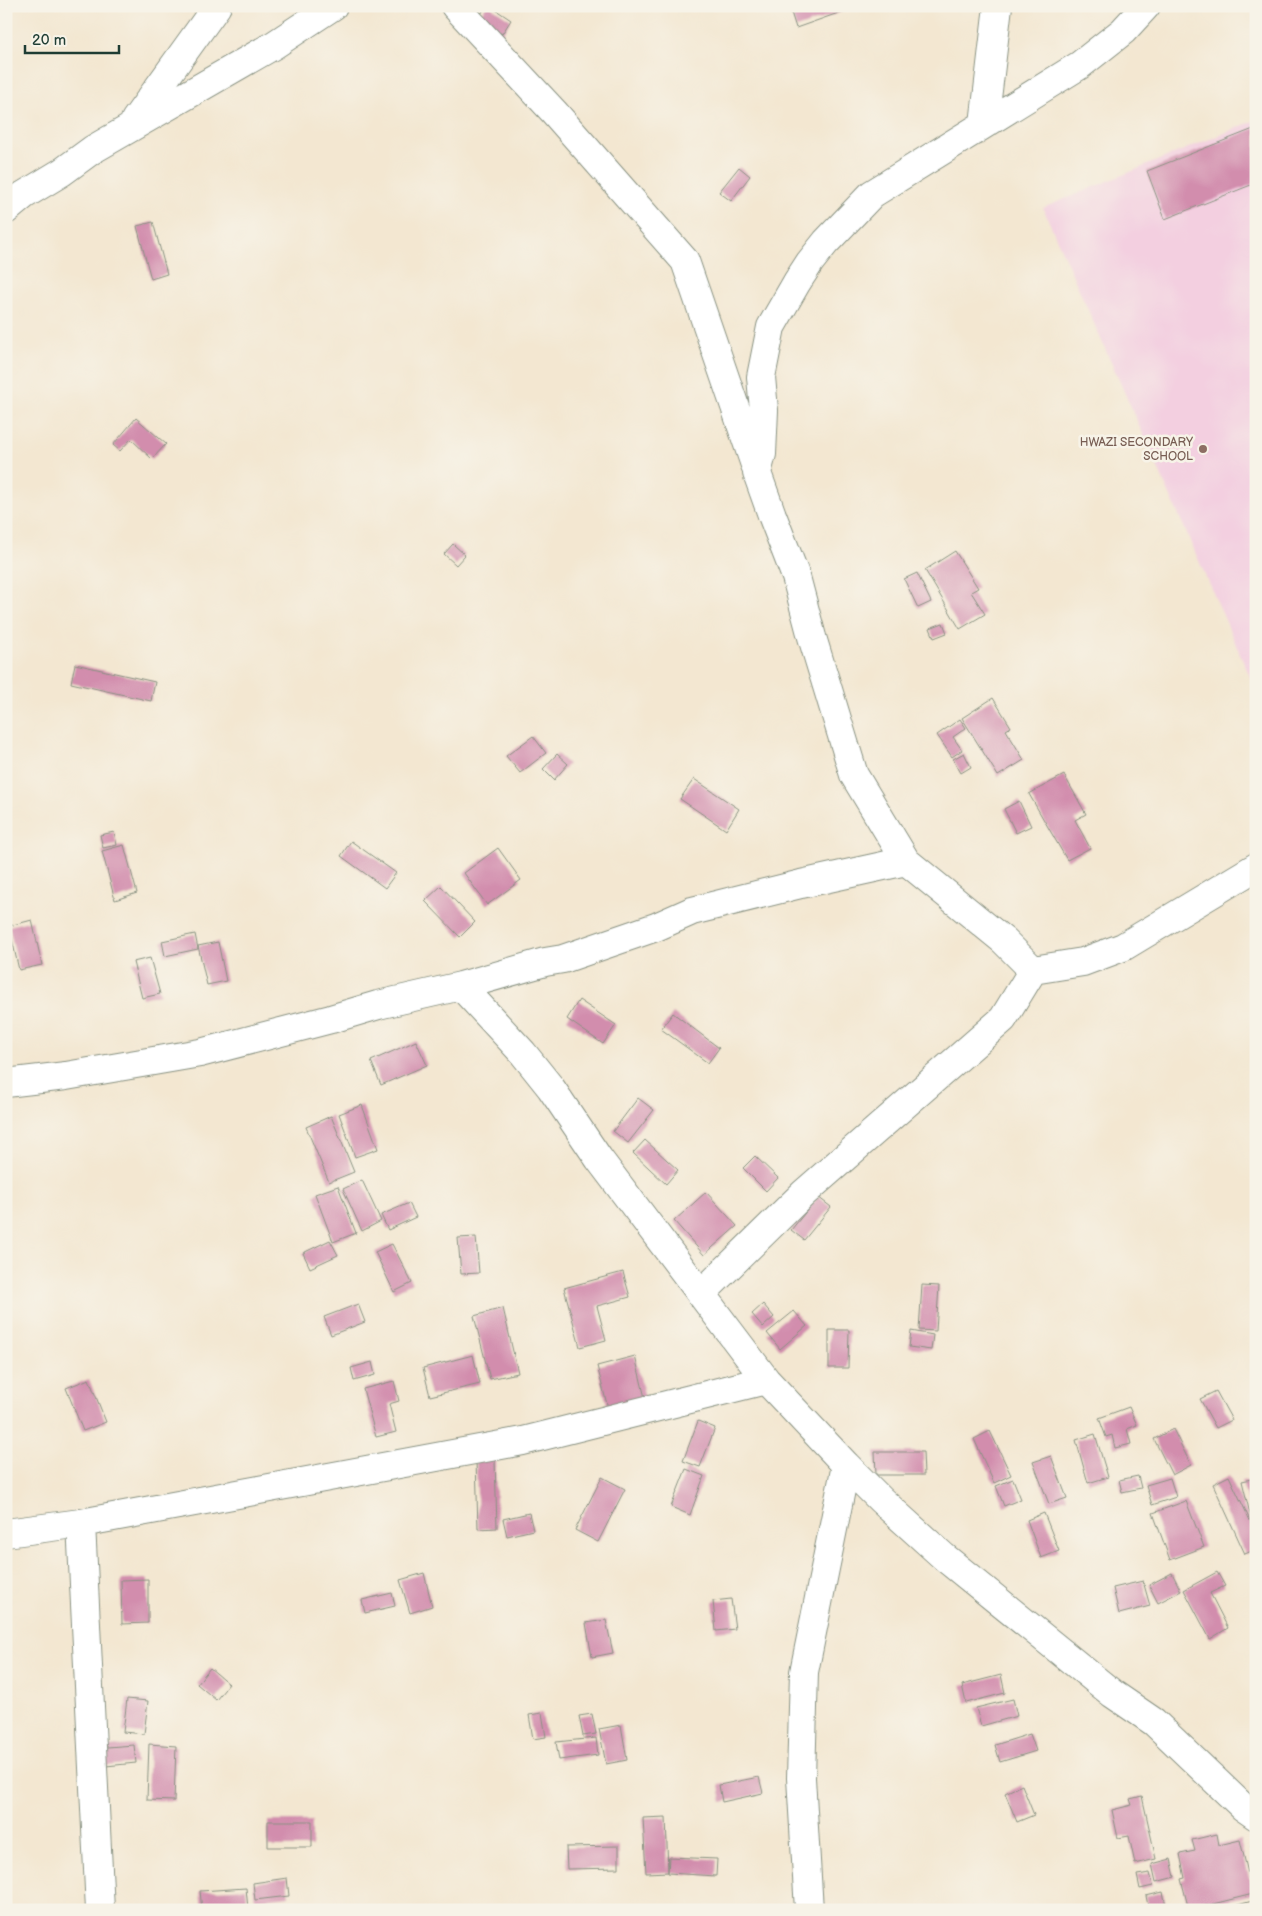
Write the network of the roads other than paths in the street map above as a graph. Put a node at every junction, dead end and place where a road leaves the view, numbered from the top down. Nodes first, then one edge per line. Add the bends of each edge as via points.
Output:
1 (217, 6) edge
2 (333, 6) edge
3 (455, 6) edge
4 (998, 6) edge
5 (1146, 6) edge
6 (984, 124) junction
7 (130, 127) junction
8 (6, 210) edge
9 (758, 473) junction
10 (906, 862) junction
11 (1256, 867) edge
12 (1033, 970) junction
13 (461, 986) junction
14 (6, 1083) edge
15 (701, 1294) junction
16 (766, 1380) junction
17 (846, 1465) junction
18 (81, 1523) junction
19 (6, 1533) edge
20 (1256, 1816) edge
21 (100, 1910) edge
22 (809, 1910) edge

1 - 7 street
2 - 7 street via 274,45
3 - 9 street via 554,112 685,261
4 - 6 street
5 - 6 street via 1123,31 1080,65
6 - 9 street via 872,194 810,262 770,327 761,377 764,410
7 - 8 street
9 - 10 street via 796,577 854,775
10 - 12 street via 1004,941
10 - 13 street via 692,911 608,945
11 - 12 street via 1123,947 1083,962
12 - 15 street via 1003,1019 804,1193
13 - 14 street via 200,1052 66,1076
13 - 15 street via 551,1088 599,1159
15 - 16 street
16 - 17 street
16 - 18 street via 523,1441
17 - 20 street via 944,1557 1105,1687 1154,1722
17 - 22 street via 804,1672 801,1778
18 - 19 street
18 - 21 street

